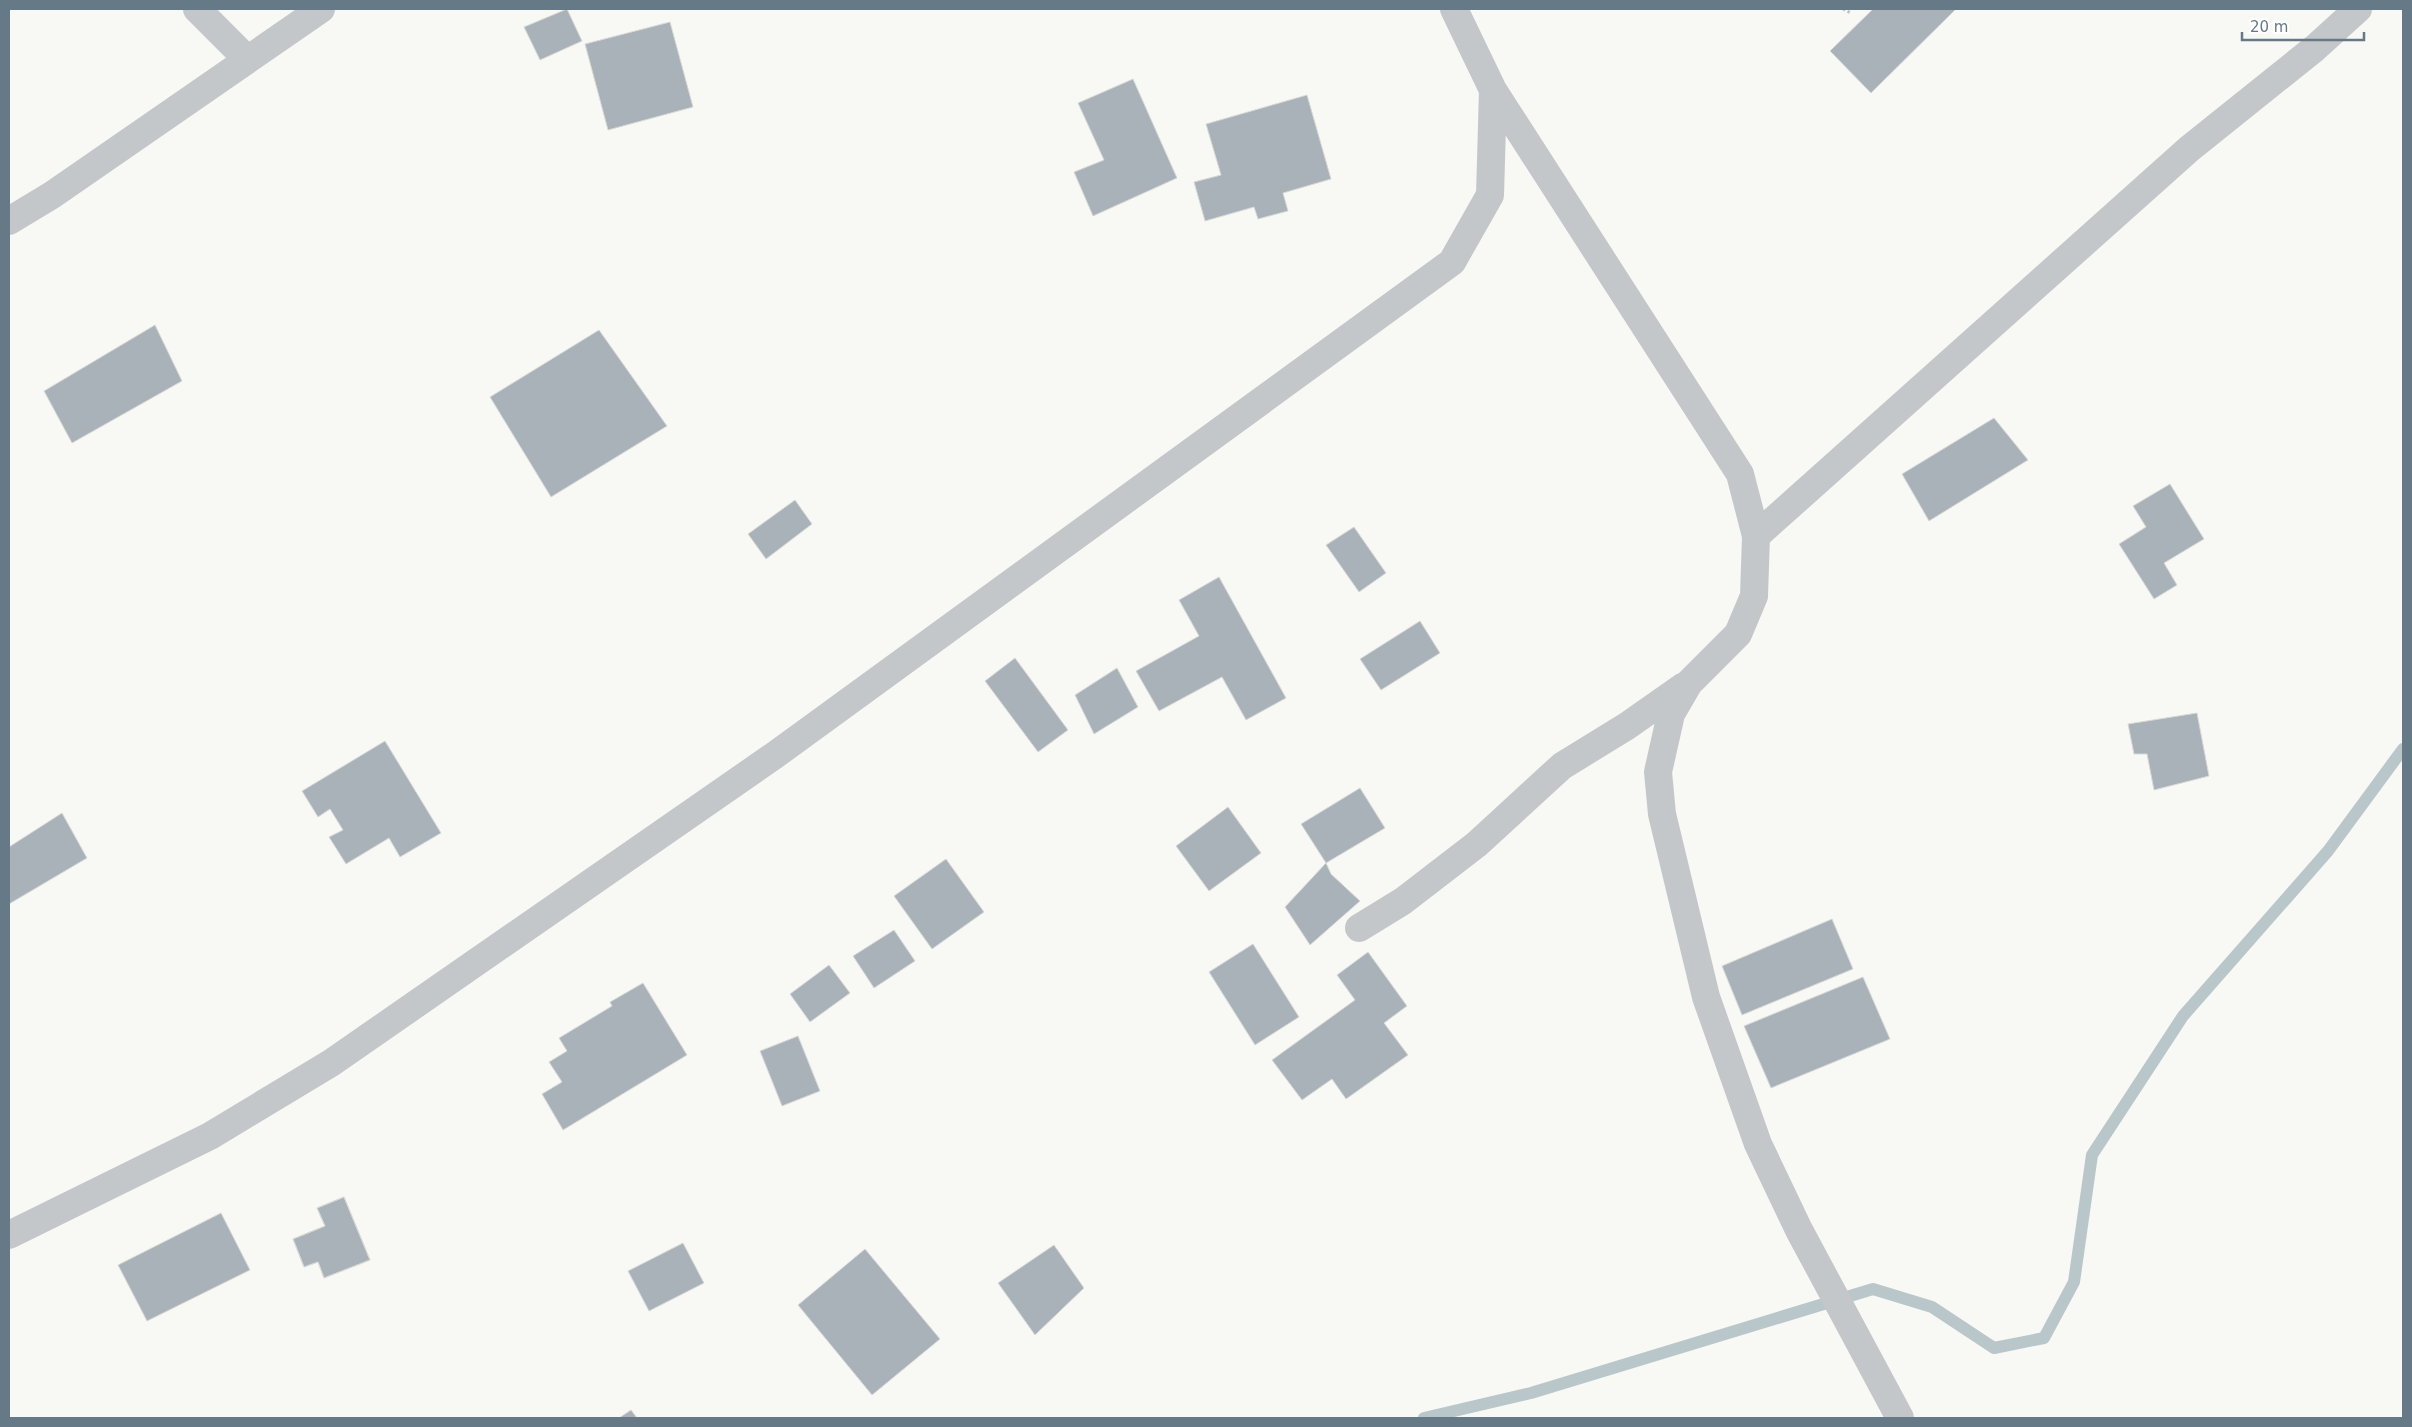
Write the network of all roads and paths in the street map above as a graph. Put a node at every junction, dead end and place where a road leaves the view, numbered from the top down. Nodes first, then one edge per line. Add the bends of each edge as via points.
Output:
1 (197, 9) edge
2 (322, 9) edge
3 (1454, 9) edge
4 (1843, 9) edge
5 (2358, 9) edge
6 (1850, 13) dead end
7 (247, 60) junction
8 (1493, 90) junction
9 (9, 222) edge
10 (1756, 536) junction
11 (1689, 683) junction
12 (1359, 928) dead end
13 (9, 1235) edge
14 (1900, 1418) edge

1 - 7 street
2 - 7 street
3 - 8 street
4 - 6 path
5 - 10 street via 2315,48 2189,149
7 - 9 street
8 - 10 street via 1740,474
8 - 13 street via 1490,195 1452,262 775,754 331,1062 210,1136
10 - 11 street via 1754,596 1738,634
11 - 12 street via 1562,766 1478,844 1403,901
11 - 14 street via 1671,714 1658,772 1662,814 1706,997 1758,1144

